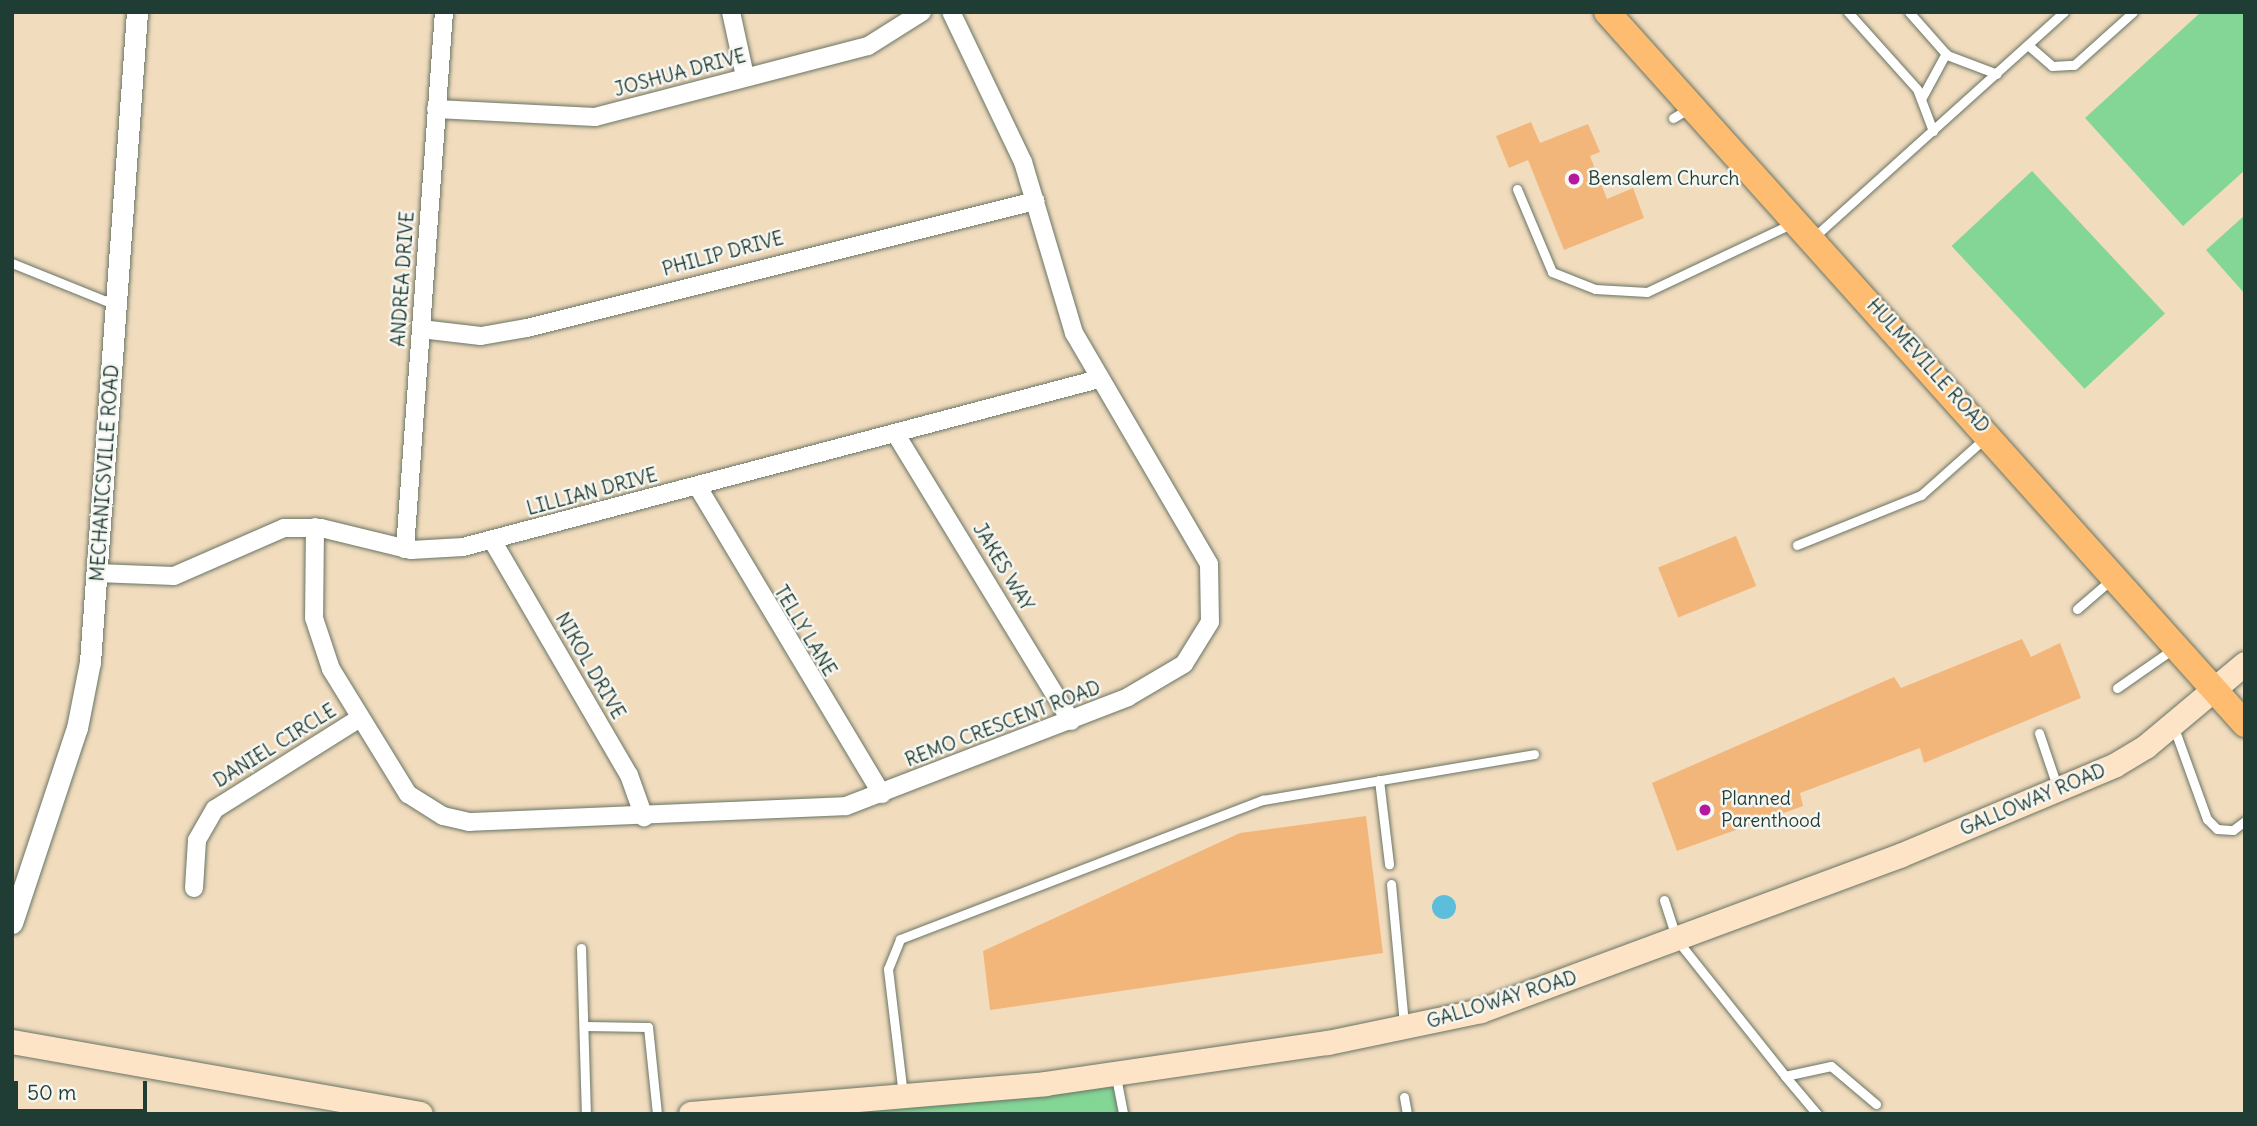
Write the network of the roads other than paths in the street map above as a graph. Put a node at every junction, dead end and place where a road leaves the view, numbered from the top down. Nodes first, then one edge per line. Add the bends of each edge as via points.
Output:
1 (138, 12) edge
2 (444, 12) edge
3 (731, 12) edge
4 (922, 12) edge
5 (951, 12) edge
6 (1607, 12) edge
7 (1849, 12) edge
8 (1909, 12) edge
9 (2064, 12) edge
10 (2133, 12) edge
11 (2028, 45) junction
12 (1946, 53) junction
13 (1997, 74) junction
14 (745, 76) junction
15 (1921, 99) junction
16 (436, 109) junction
17 (1933, 131) junction
18 (1517, 189) dead end
19 (1035, 201) junction
20 (1805, 230) junction
21 (12, 263) edge
22 (117, 305) junction
23 (421, 329) junction
24 (1099, 379) junction
25 (1989, 434) junction
26 (897, 436) junction
27 (698, 487) junction
28 (315, 527) junction
29 (492, 540) junction
30 (1797, 545) dead end
31 (405, 550) junction
32 (97, 573) junction
33 (2114, 577) junction
34 (2077, 609) dead end
35 (2175, 648) junction
36 (2245, 664) edge
37 (2117, 688) dead end
38 (2215, 692) junction
39 (357, 720) junction
40 (1071, 721) junction
41 (2245, 723) edge
42 (2173, 726) junction
43 (2039, 733) dead end
44 (1534, 754) dead end
45 (1379, 780) junction
46 (2058, 791) junction
47 (882, 794) junction
48 (644, 817) junction
49 (2245, 821) edge
50 (1390, 864) dead end
51 (1391, 884) dead end
52 (194, 888) dead end
53 (1664, 900) dead end
54 (12, 923) edge
55 (1677, 940) junction
56 (581, 948) dead end
57 (584, 1026) junction
58 (1405, 1029) junction
59 (12, 1042) edge
60 (1116, 1075) junction
61 (1785, 1076) junction
62 (1404, 1097) dead end
63 (903, 1100) junction
64 (1876, 1104) dead end
65 (421, 1114) edge
66 (586, 1114) edge
67 (657, 1114) edge
68 (691, 1114) edge
69 (1123, 1114) edge
70 (1407, 1114) edge
71 (1817, 1114) edge

1 - 22 street, MECHANICSVILLE ROAD
2 - 16 street, ANDREA DRIVE
3 - 14 street
4 - 14 street, JOSHUA DRIVE via 868,46
5 - 19 street, REMO CRESCENT ROAD via 1008,124
6 - 20 main road, HULMEVILLE ROAD via 1683,112
7 - 15 lane
8 - 12 lane
9 - 11 lane
10 - 11 lane via 2074,65 2052,66
11 - 13 lane
12 - 13 lane
12 - 15 lane
13 - 17 lane
14 - 16 street, JOSHUA DRIVE via 595,117
15 - 17 lane
16 - 23 street, ANDREA DRIVE
17 - 20 lane
18 - 20 lane via 1552,272 1595,289 1647,292
19 - 23 street, PHILIP DRIVE via 527,328 481,336
19 - 24 street, REMO CRESCENT ROAD via 1059,296
20 - 25 main road, HULMEVILLE ROAD
21 - 22 lane
22 - 32 street, MECHANICSVILLE ROAD
23 - 31 street, ANDREA DRIVE
24 - 26 street, LILLIAN DRIVE
24 - 40 street, REMO CRESCENT ROAD via 1201,544 1213,596 1205,635 1184,664
25 - 30 lane via 1921,495
25 - 33 main road, HULMEVILLE ROAD
26 - 27 street, LILLIAN DRIVE
26 - 40 street, JAKES WAY
27 - 29 street, LILLIAN DRIVE
27 - 47 street, TELLY LANE
28 - 31 street, LILLIAN DRIVE
28 - 32 street, LILLIAN DRIVE via 284,528 174,576
28 - 39 street, REMO CRESCENT ROAD via 314,618
29 - 31 street, LILLIAN DRIVE
29 - 48 street, NIKOL DRIVE via 629,775
32 - 54 street, MECHANICSVILLE ROAD via 78,728
33 - 34 lane
33 - 35 main road, HULMEVILLE ROAD
35 - 37 lane
35 - 38 main road, HULMEVILLE ROAD
36 - 38 main road, GALLOWAY ROAD
38 - 41 main road, HULMEVILLE ROAD
38 - 42 main road, GALLOWAY ROAD
39 - 48 street, REMO CRESCENT ROAD via 408,794 443,816 489,824
39 - 52 street, DANIEL CIRCLE via 215,809 197,839
40 - 47 street, REMO CRESCENT ROAD
42 - 46 main road, GALLOWAY ROAD via 2116,765
42 - 49 lane via 2207,819 2217,829 2233,830
43 - 46 lane
44 - 45 lane
45 - 50 lane
45 - 63 lane via 1263,800 900,939 888,969
46 - 55 main road, GALLOWAY ROAD
47 - 48 street, REMO CRESCENT ROAD via 807,811
51 - 58 lane
53 - 55 lane
55 - 58 main road, GALLOWAY ROAD via 1481,1011
55 - 61 lane
56 - 57 lane
57 - 66 lane
57 - 67 lane via 648,1027
58 - 60 main road, GALLOWAY ROAD
59 - 65 main road
60 - 63 main road, GALLOWAY ROAD
60 - 69 lane
61 - 64 lane via 1831,1066
61 - 71 lane
62 - 70 lane
63 - 68 main road, GALLOWAY ROAD

